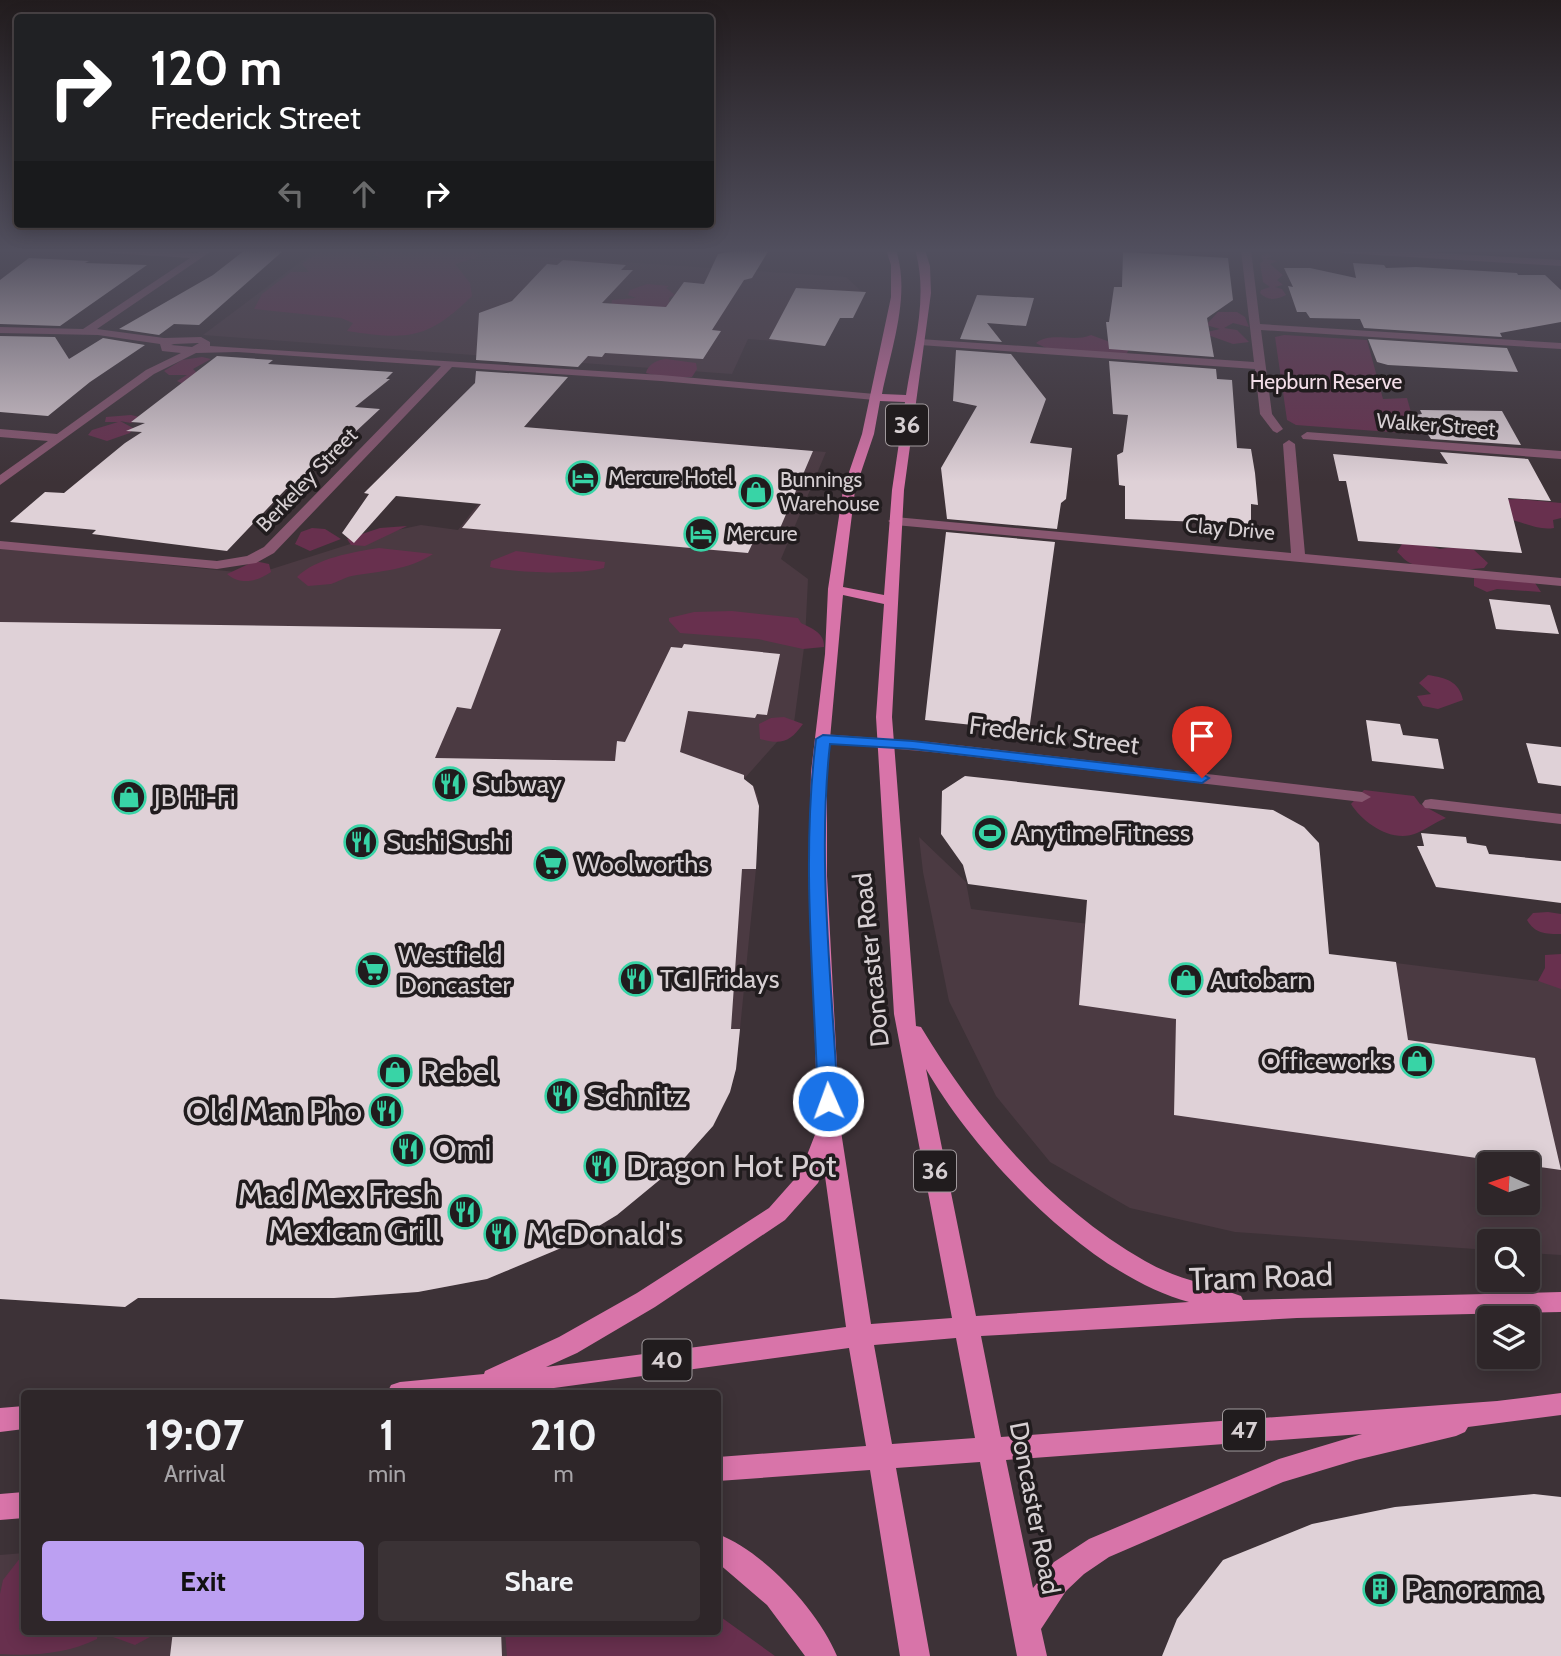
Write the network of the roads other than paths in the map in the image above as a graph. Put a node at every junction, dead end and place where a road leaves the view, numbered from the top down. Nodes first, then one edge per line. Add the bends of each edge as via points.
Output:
1 (93, 327) edge
2 (890, 327) edge
3 (922, 327) edge
4 (1256, 327) edge
5 (1260, 327) edge
6 (0, 330) edge
7 (84, 333) junction
8 (920, 342) junction
9 (167, 345) junction
10 (1561, 346) edge
11 (199, 347) junction
12 (448, 365) junction
13 (1258, 366) junction
14 (150, 372) junction
15 (875, 397) junction
16 (912, 399) junction
17 (1287, 429) junction
18 (0, 433) edge
19 (1307, 436) junction
20 (58, 438) junction
21 (1289, 444) junction
22 (1561, 455) edge
23 (0, 481) edge
24 (895, 521) junction
25 (0, 545) edge
26 (1298, 557) junction
27 (1561, 582) edge
28 (835, 589) junction
29 (891, 601) junction
30 (835, 607) junction
31 (823, 739) junction
32 (884, 742) junction
33 (1362, 797) dead end
34 (1431, 804) dead end
35 (1561, 819) edge
36 (904, 1014) junction
37 (829, 1125) junction
38 (1561, 1302) edge
39 (1265, 1308) junction
40 (965, 1328) junction
41 (860, 1336) junction
42 (475, 1388) junction
43 (445, 1390) edge
44 (1561, 1404) edge
45 (1497, 1413) junction
46 (21, 1418) edge
47 (0, 1420) edge
48 (991, 1448) junction
49 (880, 1457) junction
50 (721, 1469) edge
51 (21, 1505) edge
52 (0, 1507) edge
53 (721, 1549) edge
54 (1027, 1627) junction
55 (822, 1656) edge
56 (915, 1656) edge
57 (1032, 1656) edge

1 - 7 street
2 - 15 main road, Doncaster Road / 36
3 - 8 main road, Doncaster Road / 36
4 - 13 street
5 - 10 street
6 - 7 street
7 - 9 street
8 - 13 street
8 - 16 main road, Doncaster Road / 36
9 - 11 street
9 - 14 street via 150,365
11 - 12 street
11 - 14 street
12 - 15 street
12 - 25 street, Berkeley Street via 269,550 251,560 218,565
13 - 17 street via 1266,414
14 - 20 street
15 - 16 main road
15 - 28 main road, Doncaster Road / 36 via 845,509
16 - 24 main road, Doncaster Road / 36
17 - 19 street
17 - 21 street via 1270,433
18 - 20 street
19 - 21 street via 1306,442
19 - 22 street, Walker Street
20 - 23 street
21 - 26 street
24 - 26 street, Clay Drive
24 - 29 main road, Doncaster Road / 36
26 - 27 street, Clay Drive
28 - 29 main road
28 - 30 main road, Doncaster Road / 36
29 - 30 main road
29 - 32 main road, Doncaster Road / 36
30 - 31 main road, Doncaster Road / 36
31 - 32 street, Frederick Street
31 - 37 main road, Doncaster Road / 36 via 818,876
32 - 33 street, Frederick Street
32 - 36 main road, Doncaster Road / 36
34 - 35 street
36 - 39 main road via 946,1086 997,1151 1109,1253 1189,1294
36 - 40 main road, Doncaster Road / 36
37 - 41 main road, Doncaster Road / 36
37 - 42 main road via 810,1177 777,1214 568,1345
38 - 39 main road, Tram Road
39 - 40 main road, Tram Road
40 - 41 main road, Tram Road
40 - 48 main road, Doncaster Road / 36
41 - 42 main road, 40
41 - 49 main road, Doncaster Road / 36
42 - 43 main road, 40
44 - 45 main road, 47
45 - 48 main road, 47
45 - 54 main road via 1279,1471 1099,1548 1060,1574
46 - 47 main road
48 - 49 main road
48 - 54 main road, Doncaster Road / 36
49 - 50 main road
49 - 56 main road, Doncaster Road / 36
51 - 52 main road
53 - 55 main road via 774,1591
54 - 57 main road, Doncaster Road / 36

